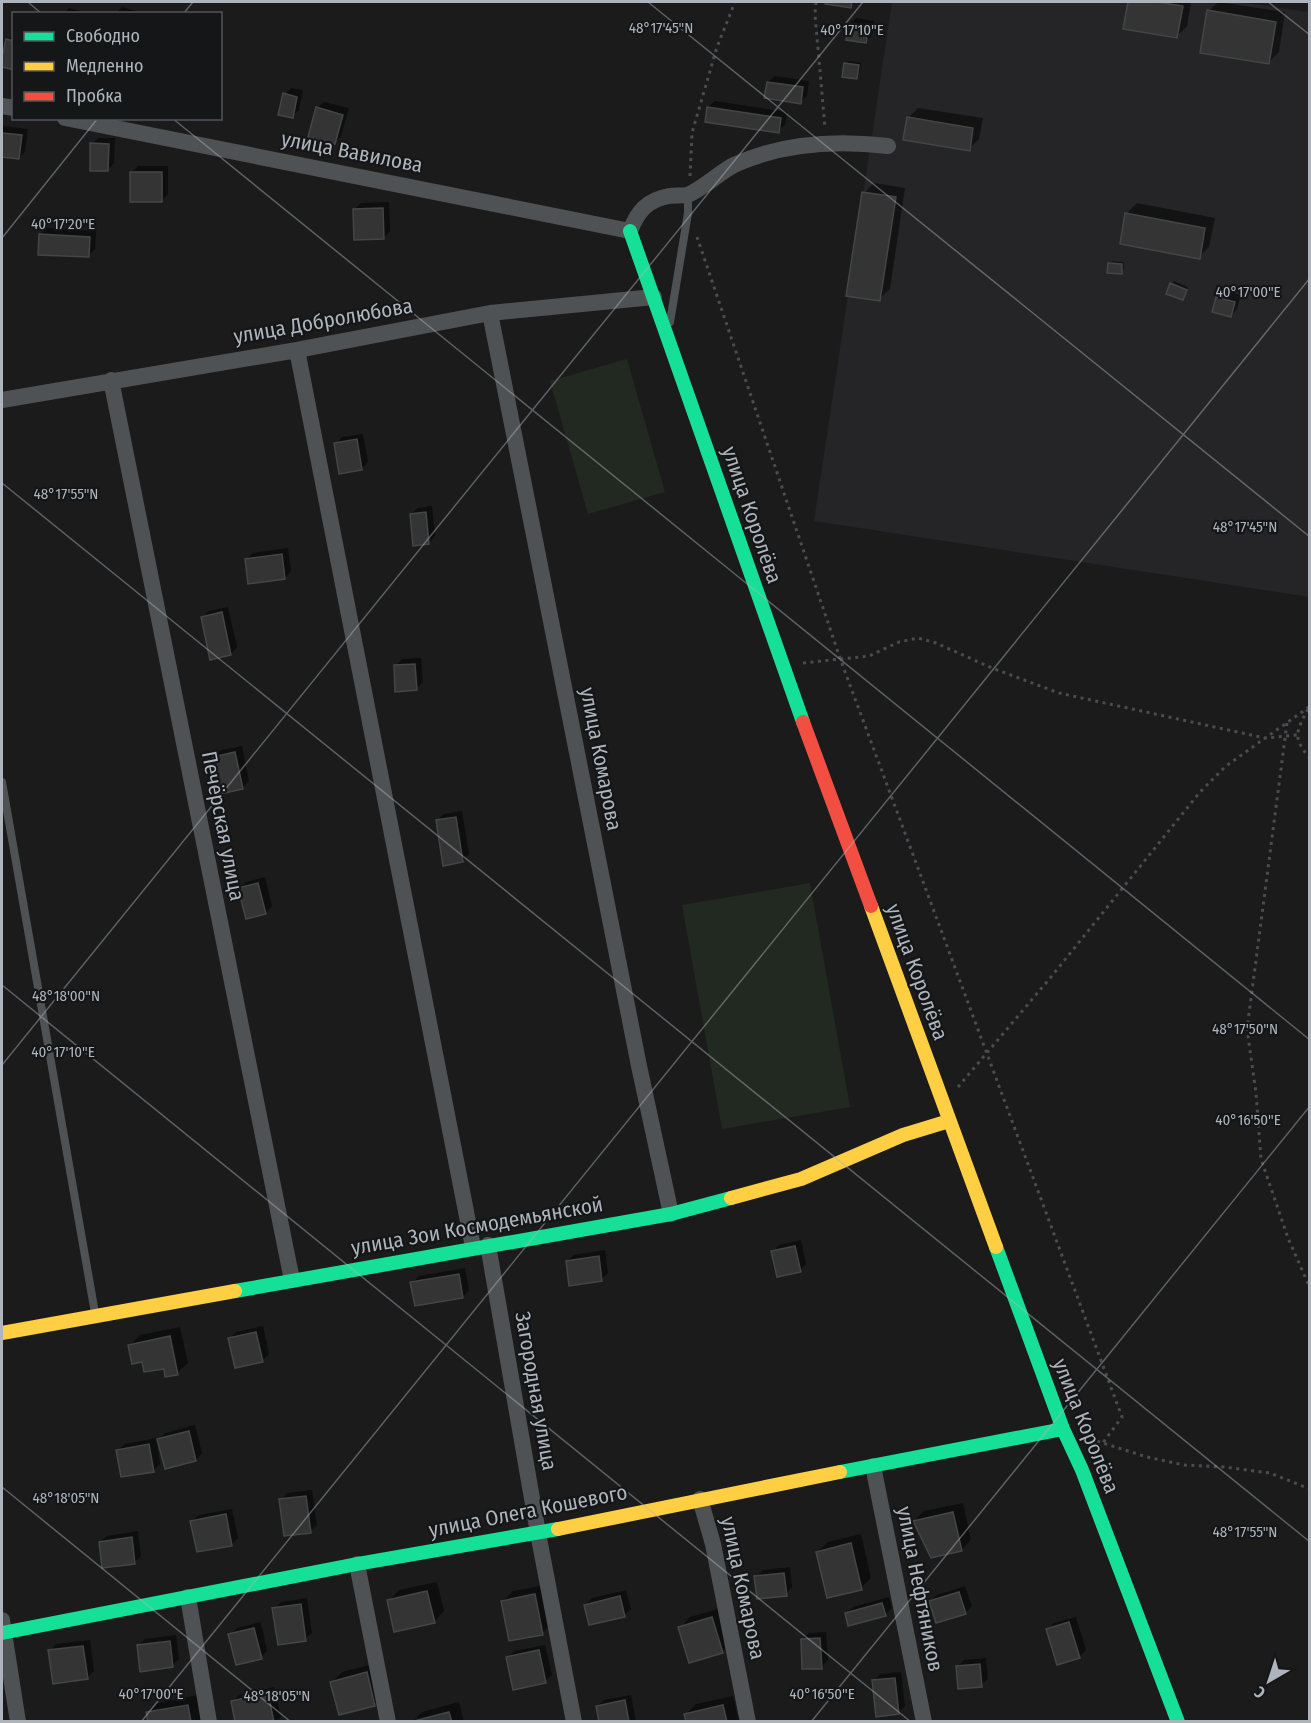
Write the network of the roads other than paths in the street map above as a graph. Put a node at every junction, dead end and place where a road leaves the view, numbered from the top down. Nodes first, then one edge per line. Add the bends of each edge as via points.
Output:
1 (75, 120) edge
2 (888, 146) dead end
3 (688, 195) junction
4 (630, 231) junction
5 (654, 297) junction
6 (490, 313) junction
7 (668, 334) junction
8 (297, 350) junction
9 (111, 380) junction
10 (2, 400) edge
11 (2, 782) edge
12 (949, 1121) junction
13 (671, 1214) junction
14 (481, 1246) junction
15 (292, 1280) junction
16 (96, 1316) junction
17 (2, 1333) edge
18 (1063, 1430) junction
19 (873, 1466) junction
20 (700, 1499) junction
21 (538, 1533) junction
22 (357, 1564) junction
23 (188, 1597) junction
24 (2, 1628) edge
25 (18, 1722) edge
26 (209, 1722) edge
27 (388, 1722) edge
28 (574, 1722) edge
29 (748, 1722) edge
30 (924, 1722) edge
31 (1178, 1722) edge

1 - 4 street, улица Вавилова
2 - 3 street via 792,146 732,166
3 - 4 street via 648,203
3 - 7 lane
4 - 5 street, улица Королёва
5 - 6 street, улица Добролюбова
5 - 7 street, улица Королёва
6 - 8 street, улица Добролюбова
6 - 13 street, улица Комарова
7 - 12 street, улица Королёва via 782,665
8 - 9 street, улица Добролюбова
8 - 14 street
9 - 10 street, улица Добролюбова
9 - 15 street, Печёрская улица
11 - 16 lane
12 - 13 street, улица Зои Космодемьянской via 903,1135 801,1179
12 - 18 street, улица Королёва
13 - 14 street, улица Зои Космодемьянской
14 - 15 street, улица Зои Космодемьянской
14 - 21 street, Загородная улица
15 - 16 street, улица Зои Космодемьянской
16 - 17 street, улица Зои Космодемьянской
18 - 19 street, улица Олега Кошевого
18 - 31 street, улица Королёва via 1082,1470
19 - 20 street, улица Олега Кошевого
19 - 30 street, улица Нефтяников
20 - 21 street, улица Олега Кошевого
20 - 29 street, улица Комарова via 713,1544
21 - 22 street, улица Олега Кошевого
21 - 28 street, Загородная улица
22 - 23 street, улица Олега Кошевого
22 - 27 street
23 - 24 street, улица Олега Кошевого
23 - 26 street
24 - 25 street

